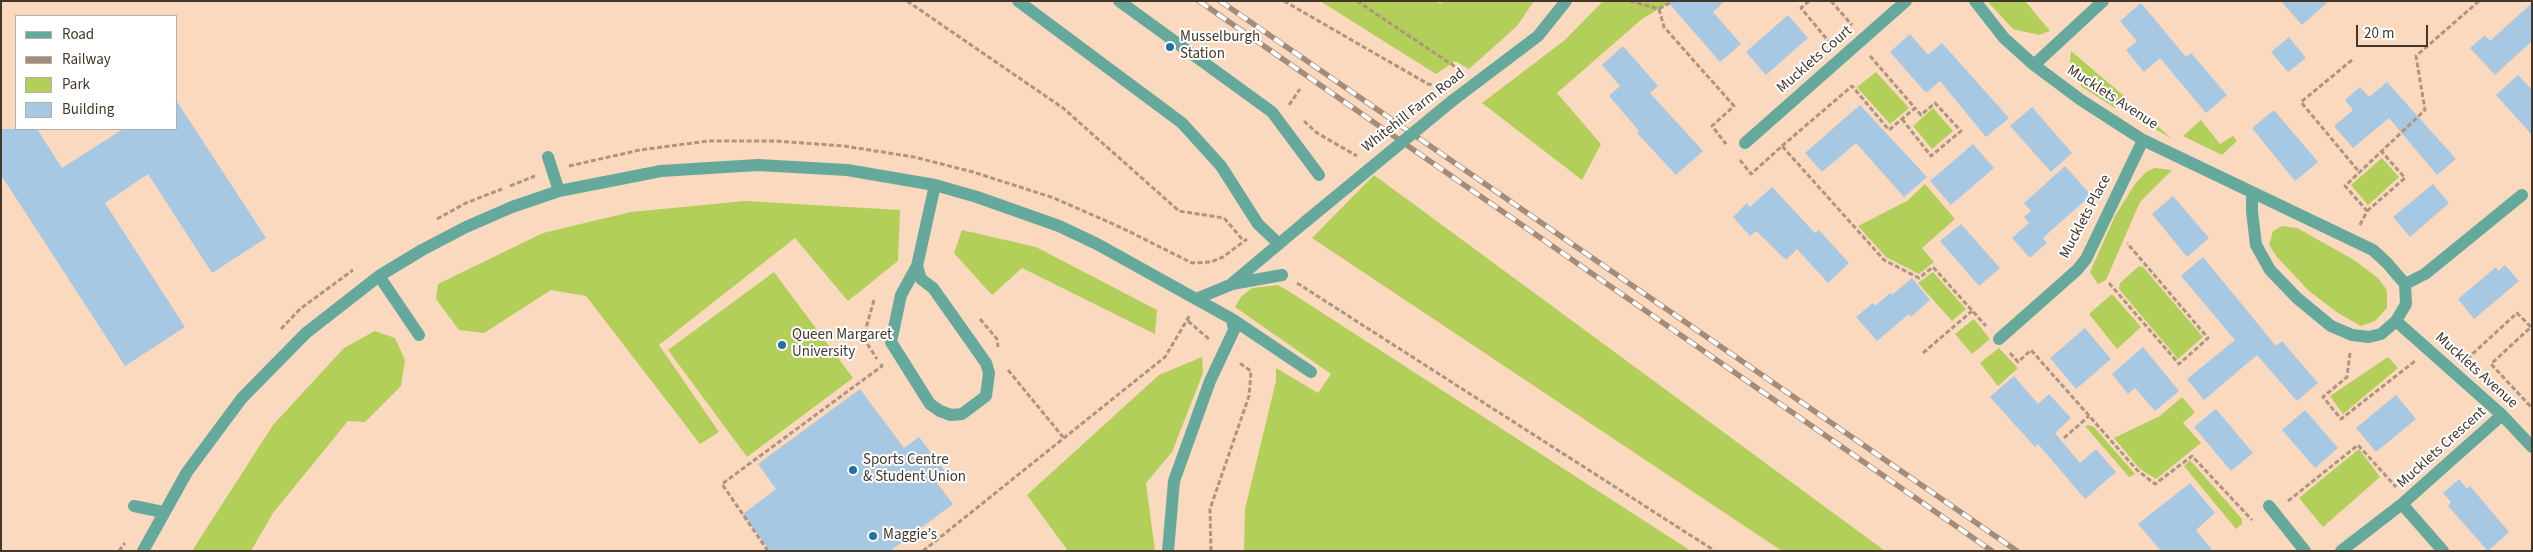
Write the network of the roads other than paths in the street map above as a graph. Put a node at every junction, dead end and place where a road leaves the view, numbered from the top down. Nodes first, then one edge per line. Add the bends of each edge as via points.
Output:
1 (1018, 1) edge
2 (1119, 1) edge
3 (1566, 1) edge
4 (1906, 1) edge
5 (1975, 1) edge
6 (2103, 1) edge
7 (2034, 65) junction
8 (2143, 140) junction
9 (1746, 143) dead end
10 (548, 157) dead end
11 (1319, 175) dead end
12 (935, 185) junction
13 (559, 191) junction
14 (2252, 193) junction
15 (2522, 195) dead end
16 (1279, 244) junction
17 (917, 266) junction
18 (1282, 275) road end
19 (380, 276) junction
20 (2405, 284) junction
21 (1230, 285) junction
22 (1196, 298) junction
23 (1232, 319) junction
24 (2396, 322) junction
25 (419, 335) dead end
26 (1999, 339) road end
27 (1311, 372) dead end
28 (2502, 415) junction
29 (2532, 447) edge
30 (2405, 502) junction
31 (134, 506) dead end
32 (2271, 509) road end
33 (163, 512) junction
34 (143, 551) edge
35 (1168, 551) edge
36 (2305, 551) edge
37 (2341, 551) edge
38 (2443, 551) edge

1 - 16 street via 1182,123 1221,166 1258,224
2 - 11 street via 1272,112
3 - 16 street, Whitehill Farm Road, bridge via 1538,36 1371,165
4 - 9 street, Mucklets Court
5 - 7 street, Mucklets Avenue via 2004,38
6 - 7 street
7 - 8 street, Mucklets Avenue
8 - 14 street, Mucklets Avenue
8 - 26 street, Mucklets Place via 2086,259
10 - 13 street
12 - 13 street via 847,170 758,165 661,171
12 - 17 street
12 - 22 street via 1058,226 1135,263
13 - 19 street via 466,227
14 - 20 street, Mucklets Avenue via 2372,250
14 - 24 street via 2256,245 2262,259 2297,298 2331,326 2352,335 2369,337
15 - 20 street via 2424,274
16 - 21 street, Whitehill Farm Road
17 - 17 street via 921,279 934,288 986,363 989,373 986,396 962,414 940,411 930,404 891,342 901,295
18 - 21 street
19 - 25 street
19 - 33 street via 306,333 242,398 192,464
20 - 24 street via 2406,304
21 - 22 street
22 - 23 street
23 - 27 street
23 - 35 street via 1234,330 1210,381 1174,481
24 - 28 street, Mucklets Avenue
28 - 29 street, Mucklets Avenue
28 - 30 street, Mucklets Crescent
30 - 37 street, Mucklets Crescent
30 - 38 street, Mucklets Crescent
31 - 33 street
32 - 36 street
33 - 34 street

